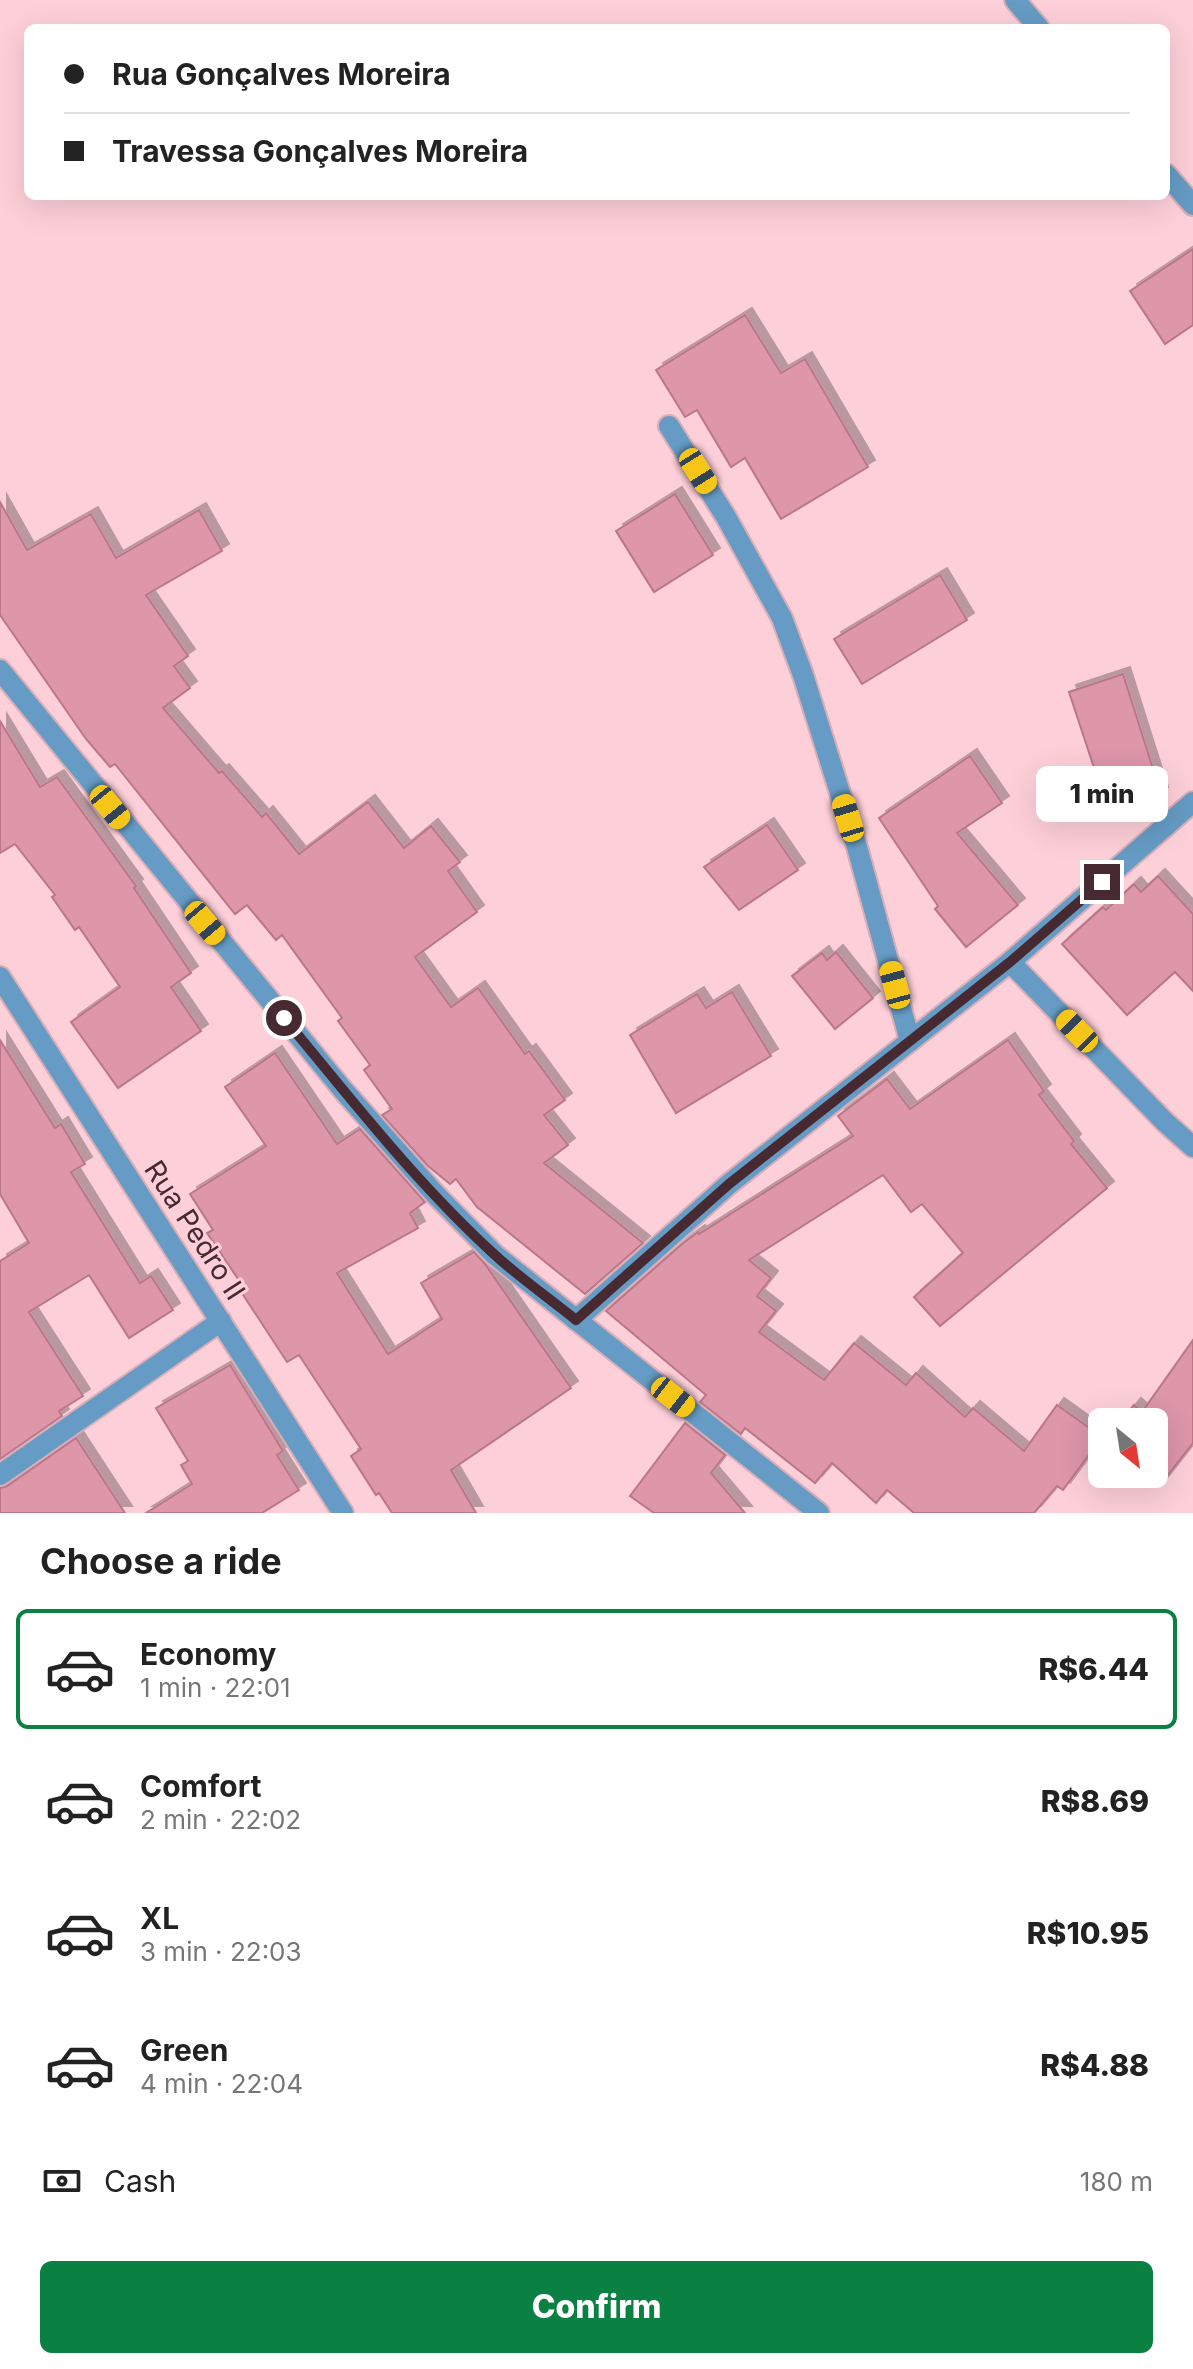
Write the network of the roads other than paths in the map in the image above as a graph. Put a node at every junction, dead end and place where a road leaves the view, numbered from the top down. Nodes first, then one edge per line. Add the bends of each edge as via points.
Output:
1 (1015, 0) edge
2 (1036, 24) edge
3 (1170, 179) edge
4 (1193, 205) edge
5 (669, 426) dead end
6 (0, 670) edge
7 (1193, 802) edge
8 (1010, 962) junction
9 (0, 977) edge
10 (910, 1041) junction
11 (1193, 1147) edge
12 (576, 1320) junction
13 (221, 1321) junction
14 (0, 1475) edge
15 (343, 1513) edge
16 (819, 1513) edge

1 - 2 street
3 - 4 street
5 - 10 street via 782,618 857,847
6 - 12 street via 425,1183 495,1255
7 - 8 street
8 - 10 street
8 - 11 street
9 - 13 street, Rua Pedro II
10 - 12 street via 729,1184
12 - 16 street
13 - 14 street
13 - 15 street, Rua Pedro II

